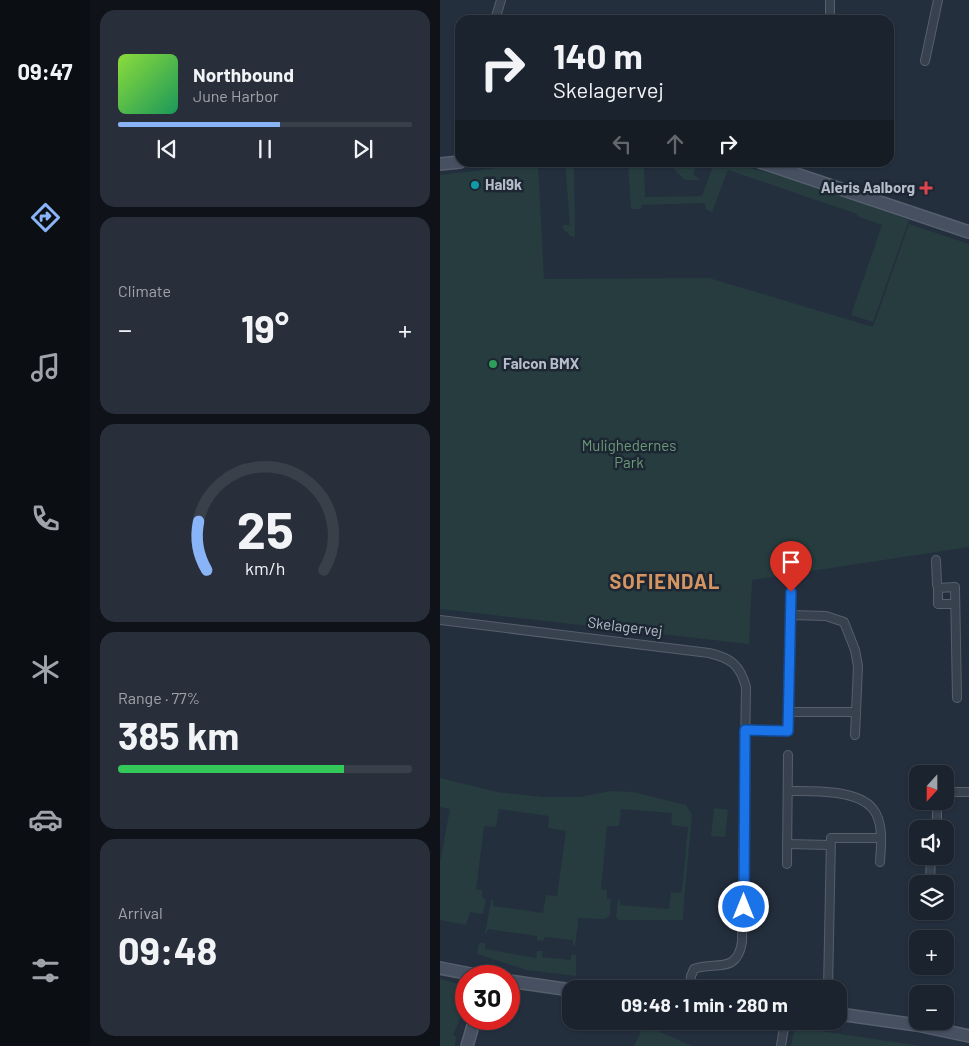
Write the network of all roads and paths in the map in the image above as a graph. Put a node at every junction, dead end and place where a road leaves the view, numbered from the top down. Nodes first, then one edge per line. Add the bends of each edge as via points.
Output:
1 (501, 0) edge
2 (830, 0) edge
3 (938, 0) edge
4 (497, 15) edge
5 (830, 15) edge
6 (925, 61) dead end
7 (455, 162) edge
8 (440, 164) edge
9 (787, 167) edge
10 (969, 232) edge
11 (936, 560) dead end
12 (938, 588) junction
13 (791, 592) dead end
14 (955, 604) junction
15 (791, 615) junction
16 (440, 620) edge
17 (957, 698) dead end
18 (789, 712) junction
19 (856, 712) junction
20 (745, 730) junction
21 (855, 735) dead end
22 (788, 755) dead end
23 (788, 791) junction
24 (954, 792) edge
25 (969, 792) edge
26 (881, 838) junction
27 (787, 844) junction
28 (830, 845) junction
29 (880, 862) dead end
30 (787, 864) dead end
31 (440, 968) edge
32 (455, 971) edge
33 (691, 980) edge
34 (828, 980) edge
35 (520, 983) edge
36 (562, 989) edge
37 (847, 1015) edge
38 (472, 1030) edge
39 (784, 1030) edge
40 (969, 1036) edge
41 (467, 1046) edge
42 (781, 1046) edge

1 - 4 street
2 - 5 street
3 - 6 street
7 - 8 street
9 - 10 street
11 - 12 street
12 - 14 street via 938,604
12 - 14 street via 955,587
13 - 15 street
14 - 17 street
15 - 18 street
15 - 19 street via 826,616 844,622 856,656
16 - 20 street, Skelagervej via 724,657 733,662 744,677
18 - 19 street
18 - 20 street via 788,731
19 - 21 street
20 - 33 street, Skelagervej via 742,948 724,966 694,969
22 - 23 street
23 - 26 street via 830,792 866,803 874,810
23 - 27 street
24 - 25 street
26 - 28 street via 831,838
26 - 29 street
27 - 28 street
27 - 30 street
28 - 34 street
31 - 32 street
35 - 36 street
37 - 40 street
38 - 41 street
39 - 42 street

